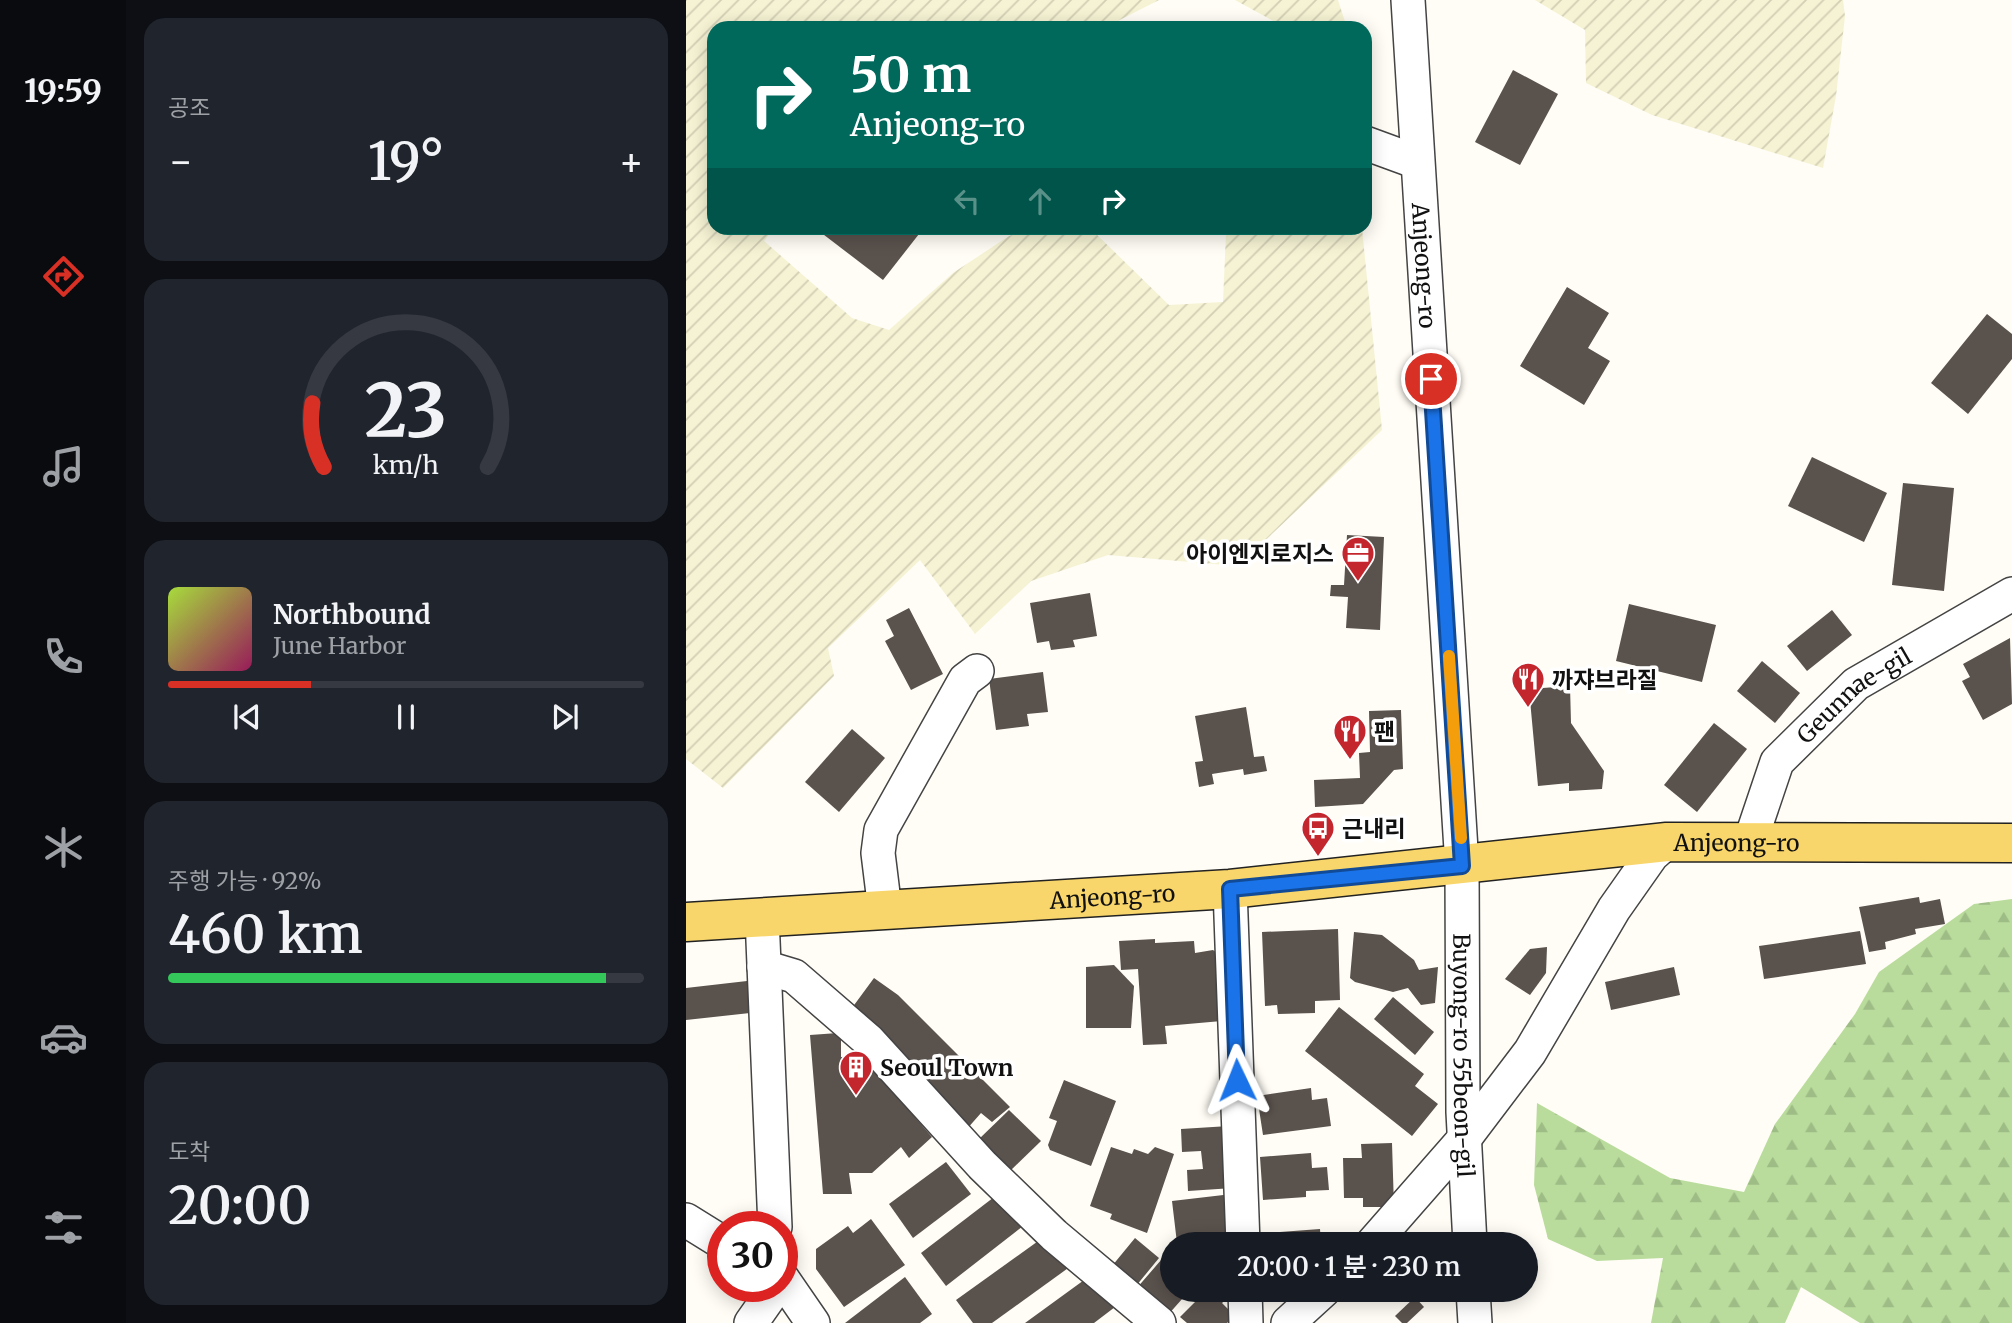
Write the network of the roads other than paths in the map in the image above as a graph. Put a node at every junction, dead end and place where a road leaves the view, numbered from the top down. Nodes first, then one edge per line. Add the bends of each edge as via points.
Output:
1 (1408, 0) edge
2 (1372, 146) edge
3 (1417, 162) junction
4 (2012, 594) edge
5 (977, 671) dead end
6 (1667, 842) junction
7 (1750, 842) junction
8 (2012, 842) edge
9 (1462, 866) junction
10 (1230, 889) junction
11 (885, 911) junction
12 (762, 917) junction
13 (686, 922) edge
14 (764, 967) junction
15 (1464, 1139) junction
16 (774, 1211) edge
17 (686, 1220) edge
18 (1243, 1232) edge
19 (1383, 1232) edge
20 (1469, 1232) edge
21 (707, 1233) edge
22 (766, 1302) edge
23 (798, 1302) edge
24 (1245, 1302) edge
25 (1312, 1302) edge
26 (1473, 1302) edge
27 (751, 1323) edge
28 (813, 1323) edge
29 (1159, 1323) edge
30 (1246, 1323) edge
31 (1288, 1323) edge
32 (1474, 1323) edge

1 - 3 street, Anjeong-ro
2 - 3 street
3 - 9 street, Anjeong-ro
4 - 7 street, Geunnae-gil via 1856,684 1777,761
5 - 11 street via 965,680 881,830 878,853
6 - 7 main road, Anjeong-ro
6 - 9 main road, Anjeong-ro
6 - 15 street via 1652,855 1614,909 1530,1052
7 - 8 main road, Anjeong-ro
9 - 10 main road, Anjeong-ro
9 - 15 street, Buyong-ro 55beon-gil
10 - 11 main road, Anjeong-ro
10 - 18 street
11 - 12 main road, Anjeong-ro
12 - 13 main road, Anjeong-ro
12 - 14 street
14 - 16 street
14 - 29 street via 794,976 859,1032 982,1166 1054,1235
15 - 19 street
15 - 20 street, Buyong-ro 55beon-gil
17 - 21 street
22 - 27 street
23 - 28 street
24 - 30 street
25 - 31 street
26 - 32 street

